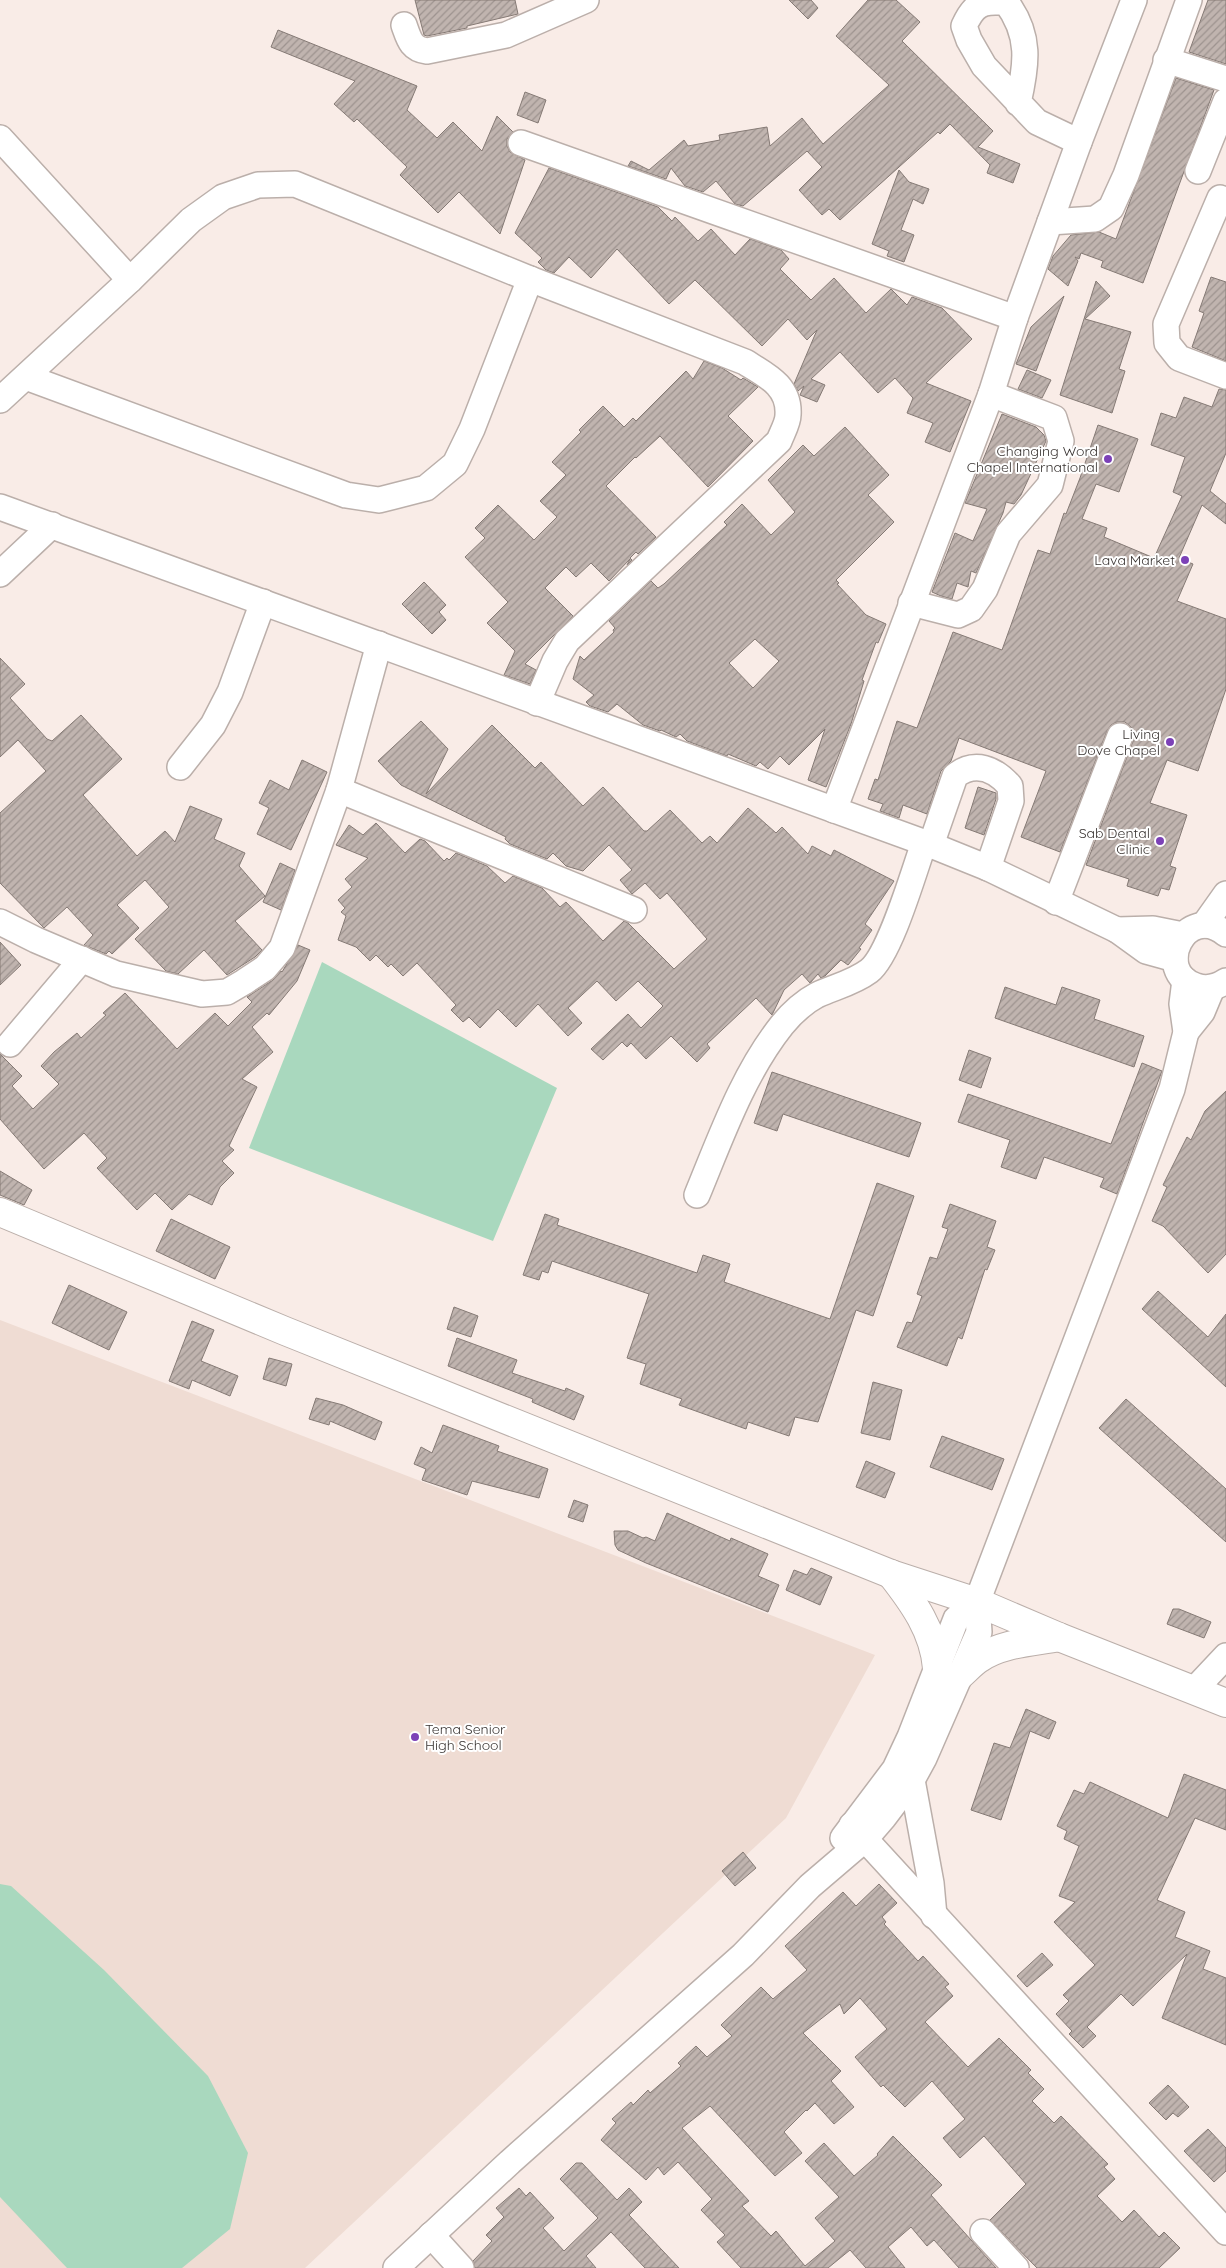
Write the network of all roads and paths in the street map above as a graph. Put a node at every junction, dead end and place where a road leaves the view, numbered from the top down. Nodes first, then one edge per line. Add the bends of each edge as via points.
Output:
1 (586, 0) edge
2 (1134, 0) edge
3 (1189, 0) edge
4 (404, 26) dead end
5 (1166, 60) junction
6 (1226, 79) edge
7 (1226, 101) edge
8 (1018, 103) dead end
9 (0, 138) edge
10 (1079, 142) junction
11 (521, 143) dead end
12 (1198, 171) dead end
13 (1220, 198) dead end
14 (1050, 222) junction
15 (530, 279) junction
16 (130, 280) junction
17 (1016, 318) junction
18 (1226, 376) edge
19 (26, 377) junction
20 (990, 394) junction
21 (0, 400) edge
22 (0, 507) edge
23 (52, 525) junction
24 (0, 574) edge
25 (263, 602) junction
26 (911, 603) junction
27 (379, 644) junction
28 (537, 703) junction
29 (1120, 736) dead end
30 (180, 767) dead end
31 (339, 790) junction
32 (834, 810) junction
33 (927, 844) junction
34 (988, 868) junction
35 (1226, 894) edge
36 (1056, 902) junction
37 (634, 910) dead end
38 (0, 922) edge
39 (1117, 930) junction
40 (1204, 931) edge
41 (82, 959) junction
42 (1180, 970) junction
43 (1219, 984) edge
44 (1186, 1032) junction
45 (10, 1044) dead end
46 (697, 1195) dead end
47 (0, 1212) edge
48 (891, 1574) junction
49 (977, 1602) junction
50 (1059, 1637) junction
51 (1226, 1656) edge
52 (948, 1672) junction
53 (1194, 1690) junction
54 (1226, 1703) edge
55 (912, 1780) junction
56 (858, 1832) junction
57 (934, 1916) junction
58 (983, 2232) dead end
59 (1226, 2232) edge
60 (431, 2235) junction
61 (396, 2268) edge
62 (461, 2268) edge
63 (1016, 2268) edge

1 - 4 street via 506,35 427,51 418,50 410,42
2 - 10 street
3 - 5 street
5 - 6 street
5 - 14 street via 1126,176 1111,208 1095,218
7 - 12 street
8 - 10 street via 1037,122
9 - 16 street
10 - 14 street
11 - 17 street
13 - 18 street via 1166,324 1167,343 1179,358
14 - 17 street
15 - 16 street via 295,184 258,185 223,197 191,220
15 - 19 street via 472,429 455,464 426,488 379,500 346,495
15 - 28 street via 745,362 776,380 786,398 788,415 779,441 567,641
16 - 19 street
17 - 20 street
19 - 21 street
20 - 26 street
20 - 26 street via 1054,418 1061,441 1050,485 1008,534 985,589 971,609 958,615
22 - 23 street
23 - 24 street
23 - 25 street
25 - 27 street
25 - 30 street via 230,692 213,725
26 - 32 street
27 - 28 street
27 - 31 street
28 - 32 street
29 - 36 street
31 - 37 street
31 - 41 street via 282,948 265,968 244,982 227,992 202,994 116,974
32 - 33 street
33 - 34 street
33 - 34 street via 955,776 976,766 1002,776 1010,786 1011,801
33 - 46 street via 881,957 867,972 815,996 783,1024 753,1070
34 - 36 street
35 - 40 street
36 - 39 street
38 - 41 street
39 - 40 street
39 - 42 street via 1146,952
40 - 42 street via 1176,946
41 - 45 street
42 - 43 street via 1202,988
42 - 44 street
43 - 44 street
44 - 49 street via 1172,1089
47 - 48 main road via 285,1331
48 - 49 main road
48 - 52 main road via 910,1598 930,1634 936,1656
49 - 50 main road
49 - 52 street via 978,1632
50 - 52 main road via 1009,1646
50 - 53 main road
51 - 53 street
52 - 55 street via 924,1758
52 - 56 street
53 - 54 main road
55 - 56 street via 884,1817
55 - 57 street
56 - 57 street
56 - 60 street via 743,1955
57 - 59 street
58 - 63 street
60 - 61 street
60 - 62 street

